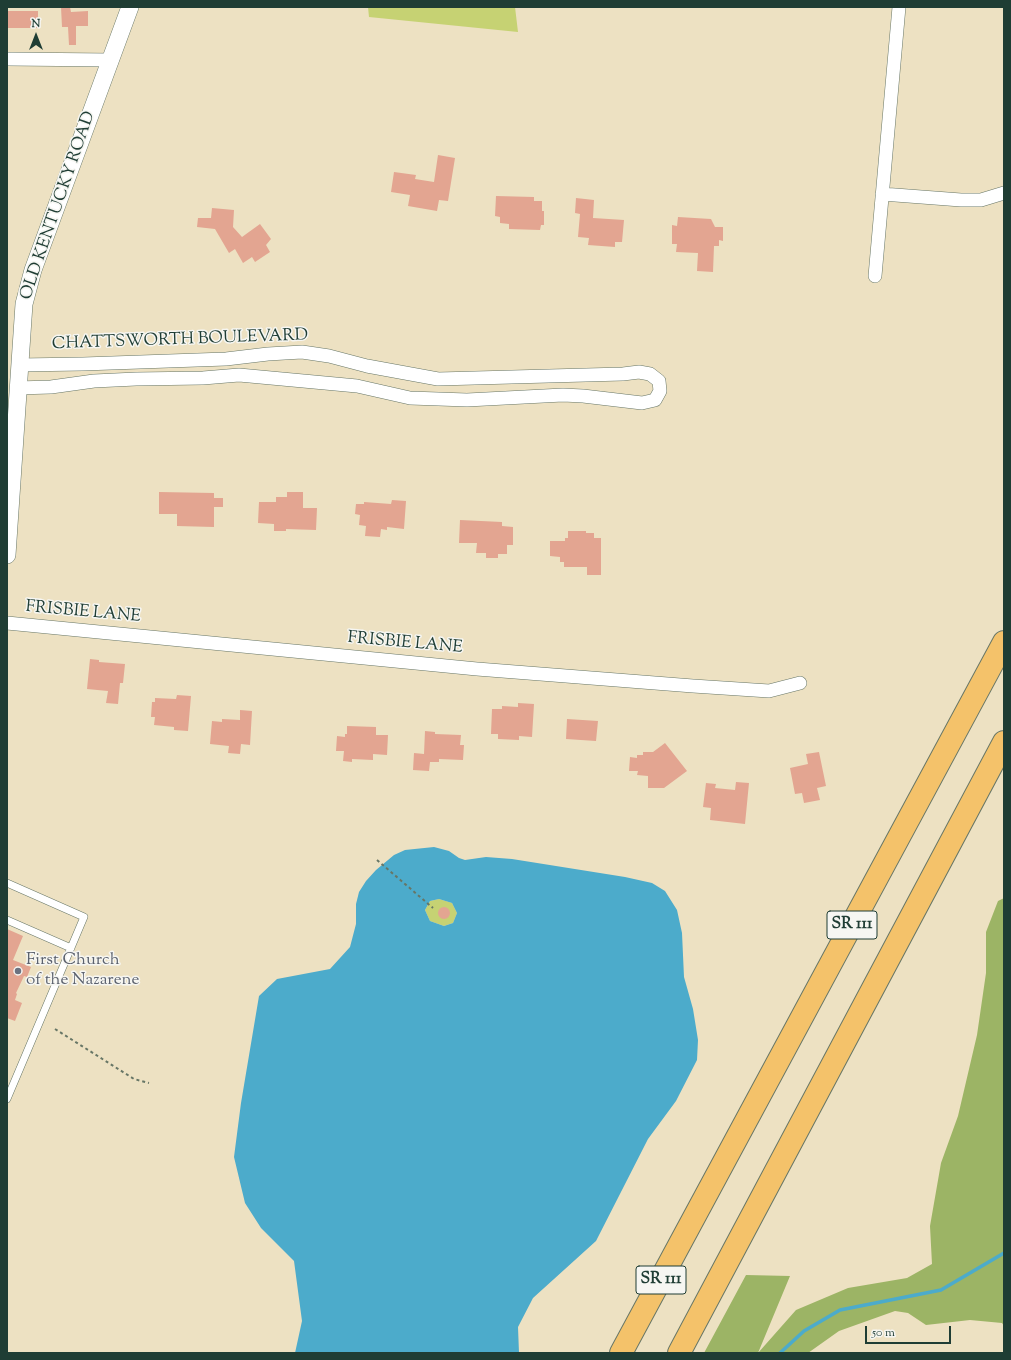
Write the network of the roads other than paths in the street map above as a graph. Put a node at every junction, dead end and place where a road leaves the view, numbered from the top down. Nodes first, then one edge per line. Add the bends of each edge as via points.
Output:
1 (130, 7) edge
2 (899, 7) edge
3 (7, 59) edge
4 (111, 60) junction
5 (1004, 193) edge
6 (882, 194) junction
7 (875, 276) dead end
8 (19, 365) junction
9 (17, 388) junction
10 (7, 544) edge
11 (7, 555) edge
12 (7, 623) edge
13 (1004, 642) edge
14 (800, 683) dead end
15 (1004, 742) edge
16 (7, 883) edge
17 (7, 920) edge
18 (71, 948) junction
19 (9, 1090) edge
20 (7, 1099) edge
21 (621, 1353) edge
22 (679, 1353) edge

1 - 4 street, OLD KENTUCKY ROAD
2 - 6 street
3 - 4 street
4 - 8 street, OLD KENTUCKY ROAD via 33,270 24,304
5 - 6 street via 981,200
6 - 7 street
8 - 9 street, OLD KENTUCKY ROAD
8 - 9 street, CHATTSWORTH BOULEVARD via 226,359 302,352 438,379 639,372 650,374 659,381 660,391 655,400 642,403 563,395 466,400 410,398 358,386 239,375 94,381 51,387
9 - 10 street, OLD KENTUCKY ROAD
10 - 11 street, OLD KENTUCKY ROAD
12 - 14 street, FRISBIE LANE via 477,669 700,686 769,691
13 - 21 highway, SR 111
15 - 22 highway, SR 111
16 - 18 lane via 84,917
17 - 18 lane
18 - 19 lane
19 - 20 lane

